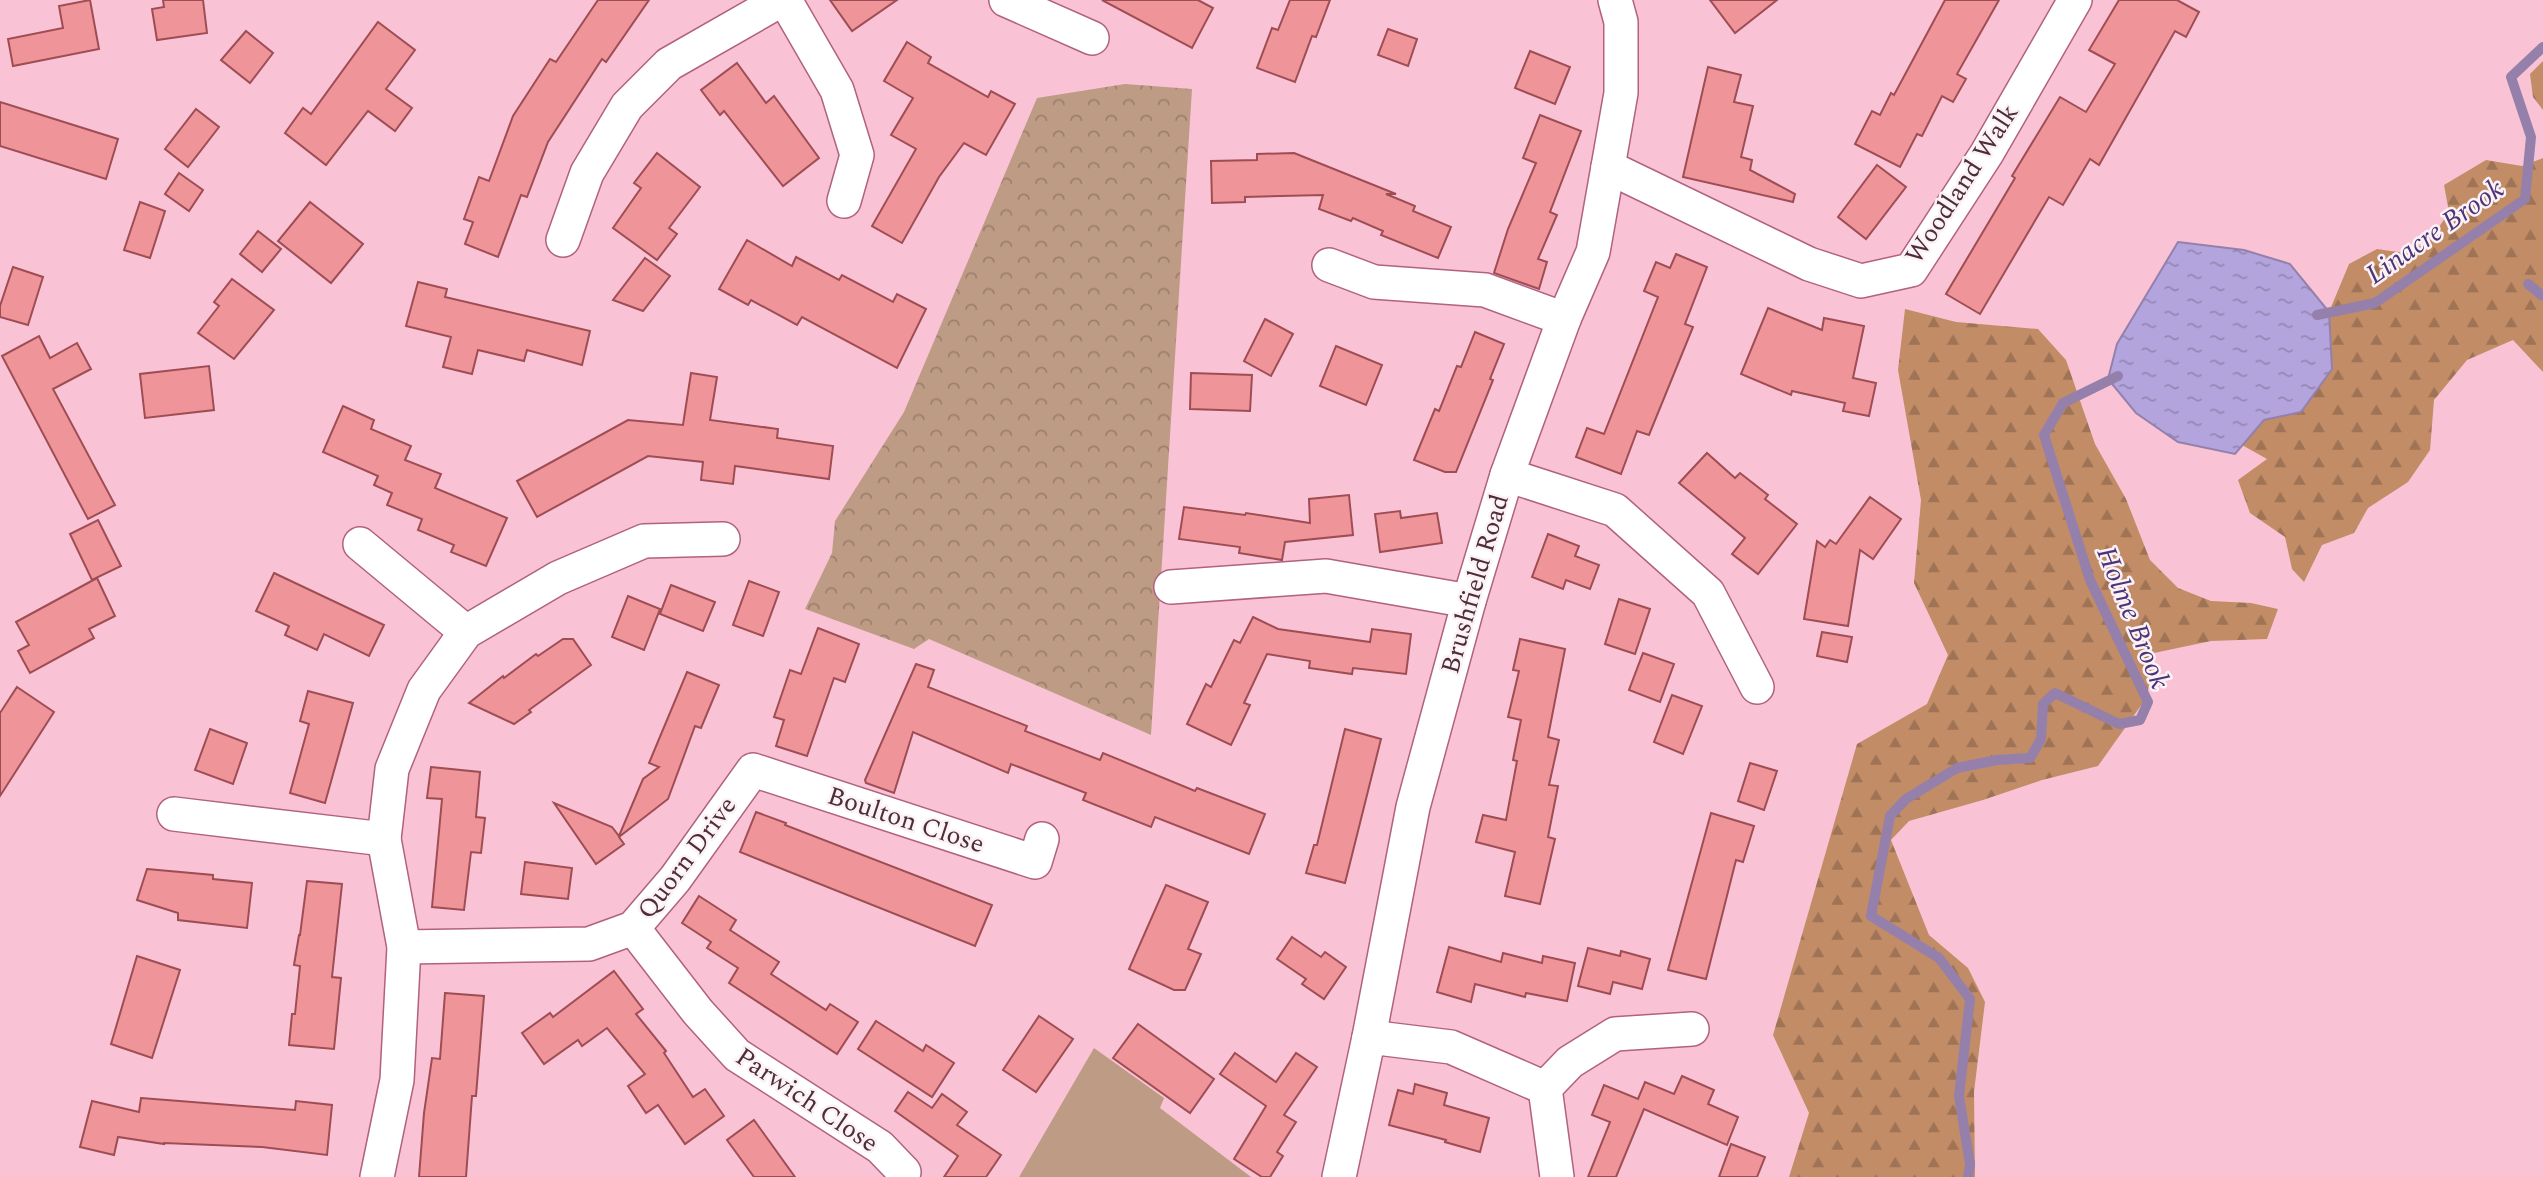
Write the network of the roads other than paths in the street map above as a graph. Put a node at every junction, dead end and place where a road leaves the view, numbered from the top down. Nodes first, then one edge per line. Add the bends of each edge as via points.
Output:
1 (783, 0) edge
2 (1006, 0) edge
3 (1615, 0) edge
4 (2075, 0) edge
5 (1092, 38) dead end
6 (1608, 167) junction
7 (844, 201) dead end
8 (564, 240) dead end
9 (1329, 265) dead end
10 (1564, 319) junction
11 (1507, 475) junction
12 (723, 539) dead end
13 (360, 544) dead end
14 (1171, 587) dead end
15 (1469, 601) junction
16 (466, 632) junction
17 (1757, 687) dead end
18 (753, 769) joint
19 (174, 814) dead end
20 (384, 839) junction
21 (1042, 839) dead end
22 (633, 928) junction
23 (404, 947) junction
24 (1692, 1029) dead end
25 (1369, 1037) junction
26 (1545, 1088) junction
27 (904, 1172) dead end
28 (377, 1177) edge
29 (1339, 1177) edge
30 (1557, 1177) edge

1 - 7 street via 836,90 858,155
1 - 8 street via 669,64 627,106 587,173
2 - 5 street
3 - 6 street, Brushfield Road via 1621,22 1621,93
4 - 6 street, Woodland Walk via 1987,153 1911,270 1861,281 1809,264
6 - 10 street, Brushfield Road via 1594,251
9 - 10 street via 1374,282 1485,290
10 - 11 street, Brushfield Road
11 - 15 street, Brushfield Road
11 - 17 street via 1615,510 1708,593
12 - 16 street via 644,541 558,578
13 - 16 street
14 - 15 street via 1326,576
15 - 25 street, Brushfield Road via 1413,807
16 - 20 street via 424,690 393,769
18 - 21 street, Boulton Close via 1035,862
18 - 22 street, Quorn Drive via 675,879
19 - 20 street
20 - 23 street
22 - 23 street, Quorn Drive via 589,944
22 - 27 street, Parwich Close via 737,1055 880,1146
23 - 28 street via 397,1080
24 - 26 street via 1615,1034 1570,1062
25 - 26 street via 1451,1047
25 - 29 street, Brushfield Road
26 - 30 street

